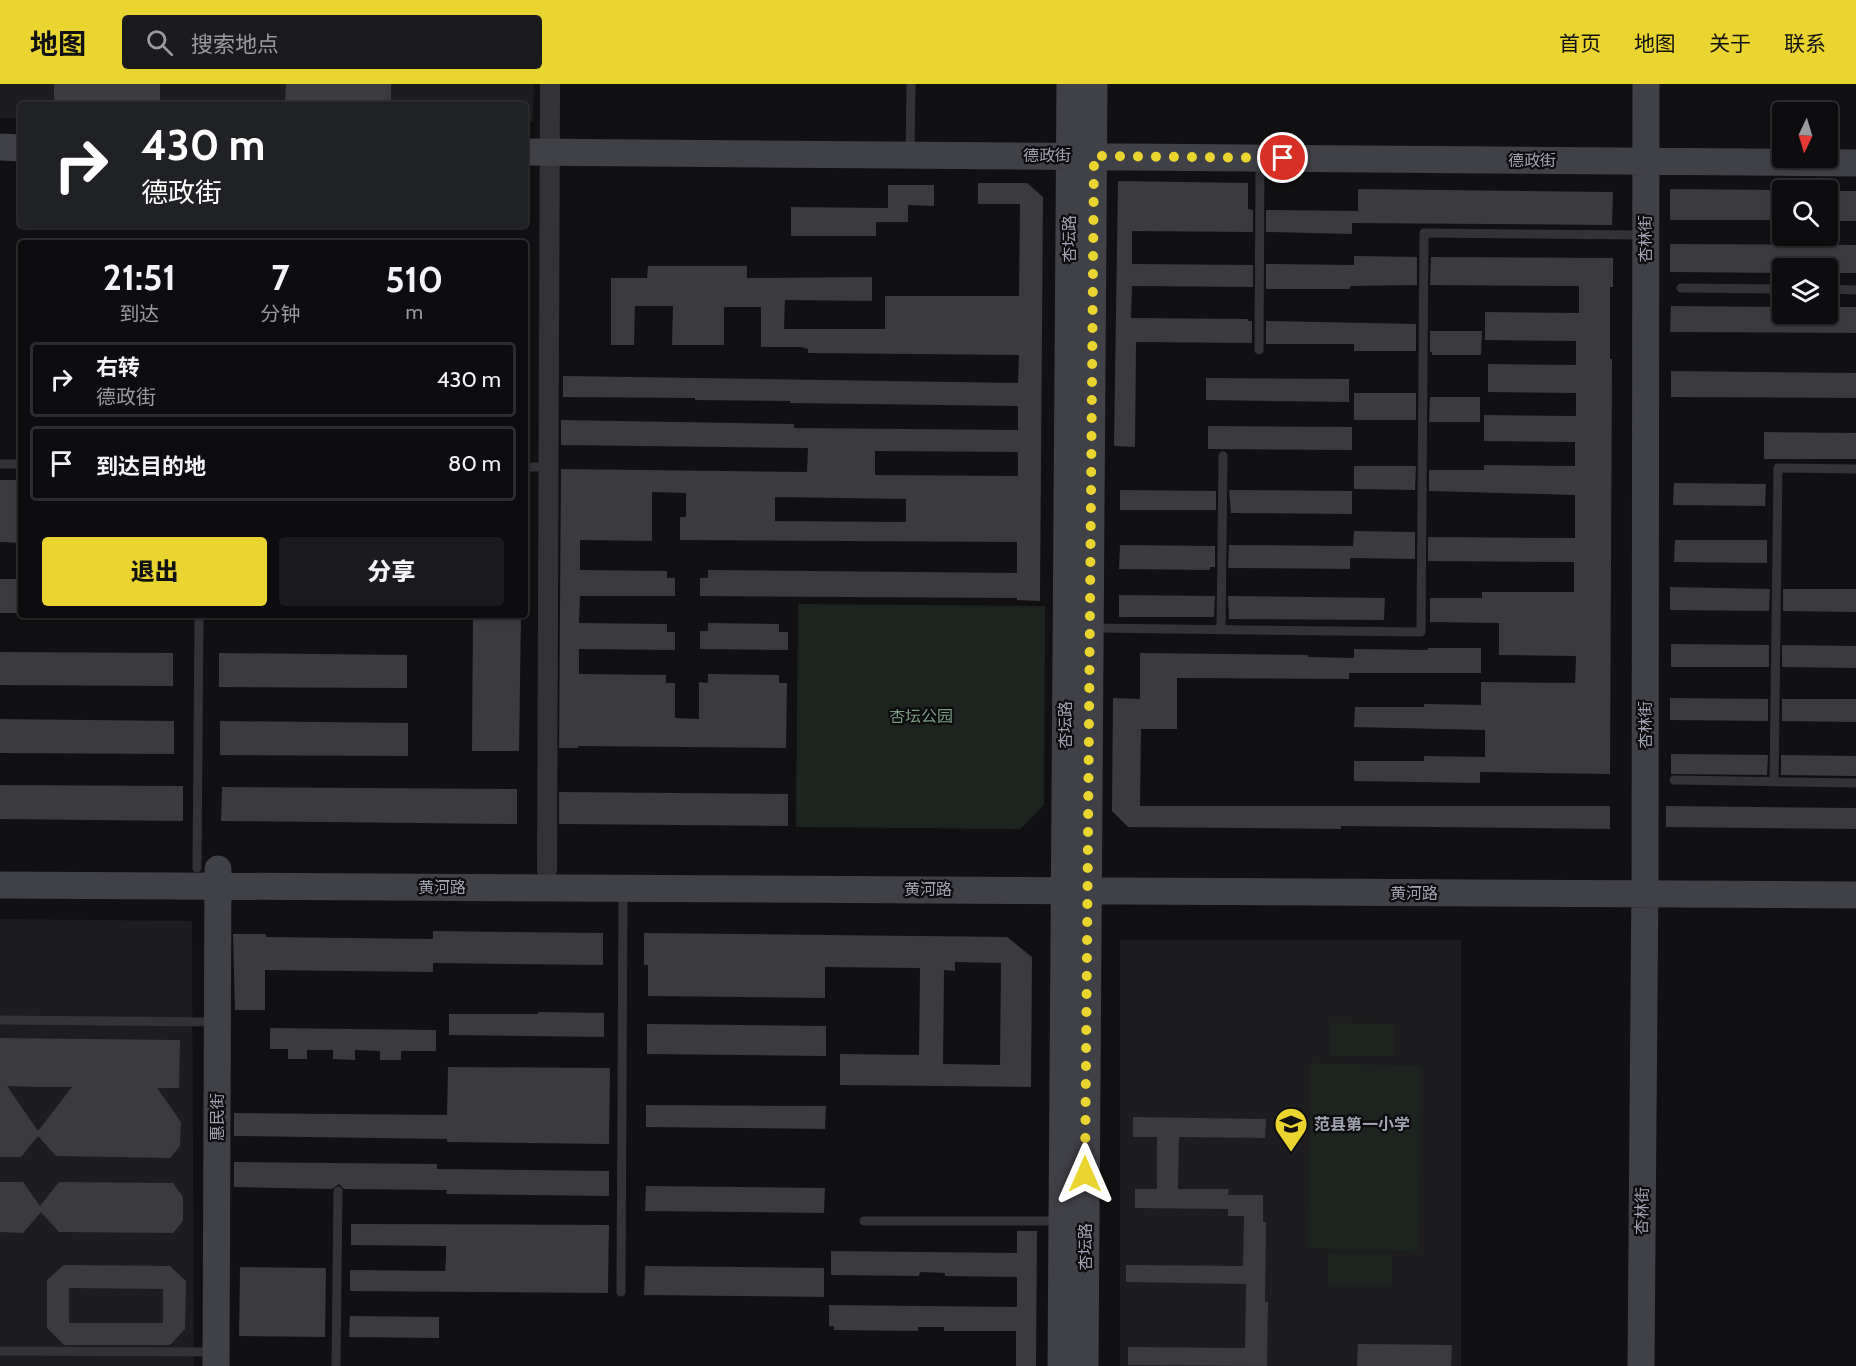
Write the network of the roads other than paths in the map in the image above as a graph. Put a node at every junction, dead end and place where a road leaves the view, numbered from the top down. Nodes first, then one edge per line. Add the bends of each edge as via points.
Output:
1 (550, 84) edge
2 (911, 84) edge
3 (1070, 84) edge
4 (1094, 84) edge
5 (1646, 84) edge
6 (0, 147) edge
7 (18, 148) edge
8 (537, 152) edge
9 (910, 155) junction
10 (1082, 156) junction
11 (1260, 158) junction
12 (1646, 161) junction
13 (1856, 163) edge
14 (1645, 235) junction
15 (1681, 288) dead end
16 (1772, 289) edge
17 (1838, 289) edge
18 (1856, 290) edge
19 (1259, 350) dead end
20 (1222, 456) dead end
21 (0, 464) edge
22 (18, 464) edge
23 (528, 467) edge
24 (548, 467) junction
25 (1856, 470) edge
26 (199, 618) edge
27 (1078, 628) junction
28 (1221, 630) junction
29 (1674, 780) dead end
30 (1774, 782) junction
31 (1856, 783) edge
32 (0, 867) edge
33 (547, 870) junction
34 (211, 874) junction
35 (1856, 878) edge
36 (1076, 881) junction
37 (0, 885) edge
38 (1645, 885) junction
39 (623, 888) junction
40 (1856, 896) edge
41 (0, 1020) edge
42 (217, 1022) junction
43 (338, 1191) dead end
44 (864, 1221) dead end
45 (1061, 1221) junction
46 (621, 1292) dead end
47 (0, 1351) edge
48 (216, 1359) edge
49 (336, 1366) edge
50 (1061, 1366) edge
51 (1085, 1366) edge
52 (1641, 1366) edge

1 - 8 street
2 - 9 lane
3 - 10 street, 杏坛路
4 - 10 street, 杏坛路
5 - 12 street, 杏林街
6 - 7 street
8 - 9 street, 德政街
8 - 24 street
9 - 10 street, 德政街
10 - 11 street, 德政街
10 - 27 street, 杏坛路
11 - 12 street, 德政街
11 - 19 lane
12 - 13 street, 德政街
12 - 14 street, 杏林街
14 - 28 lane via 1424,233 1421,632
14 - 38 street, 杏林街
15 - 16 lane
17 - 18 lane
20 - 28 lane
21 - 22 lane
23 - 24 lane
24 - 33 street
25 - 30 lane via 1778,468
26 - 34 lane
27 - 28 lane
27 - 36 street, 杏坛路
29 - 30 lane
30 - 31 lane
32 - 34 street, 黄河路
33 - 34 street, 黄河路
33 - 36 street, 黄河路
34 - 37 street, 黄河路
34 - 39 street, 黄河路
34 - 42 street, 惠民街
35 - 38 street, 黄河路
36 - 38 street, 黄河路
36 - 39 street, 黄河路
36 - 45 street, 杏坛路
36 - 51 street, 杏坛路
38 - 40 street, 黄河路
38 - 52 street, 杏林街
39 - 46 lane
41 - 42 lane
42 - 48 street, 惠民街
43 - 49 lane
44 - 45 lane
45 - 50 street, 杏坛路
47 - 48 lane

